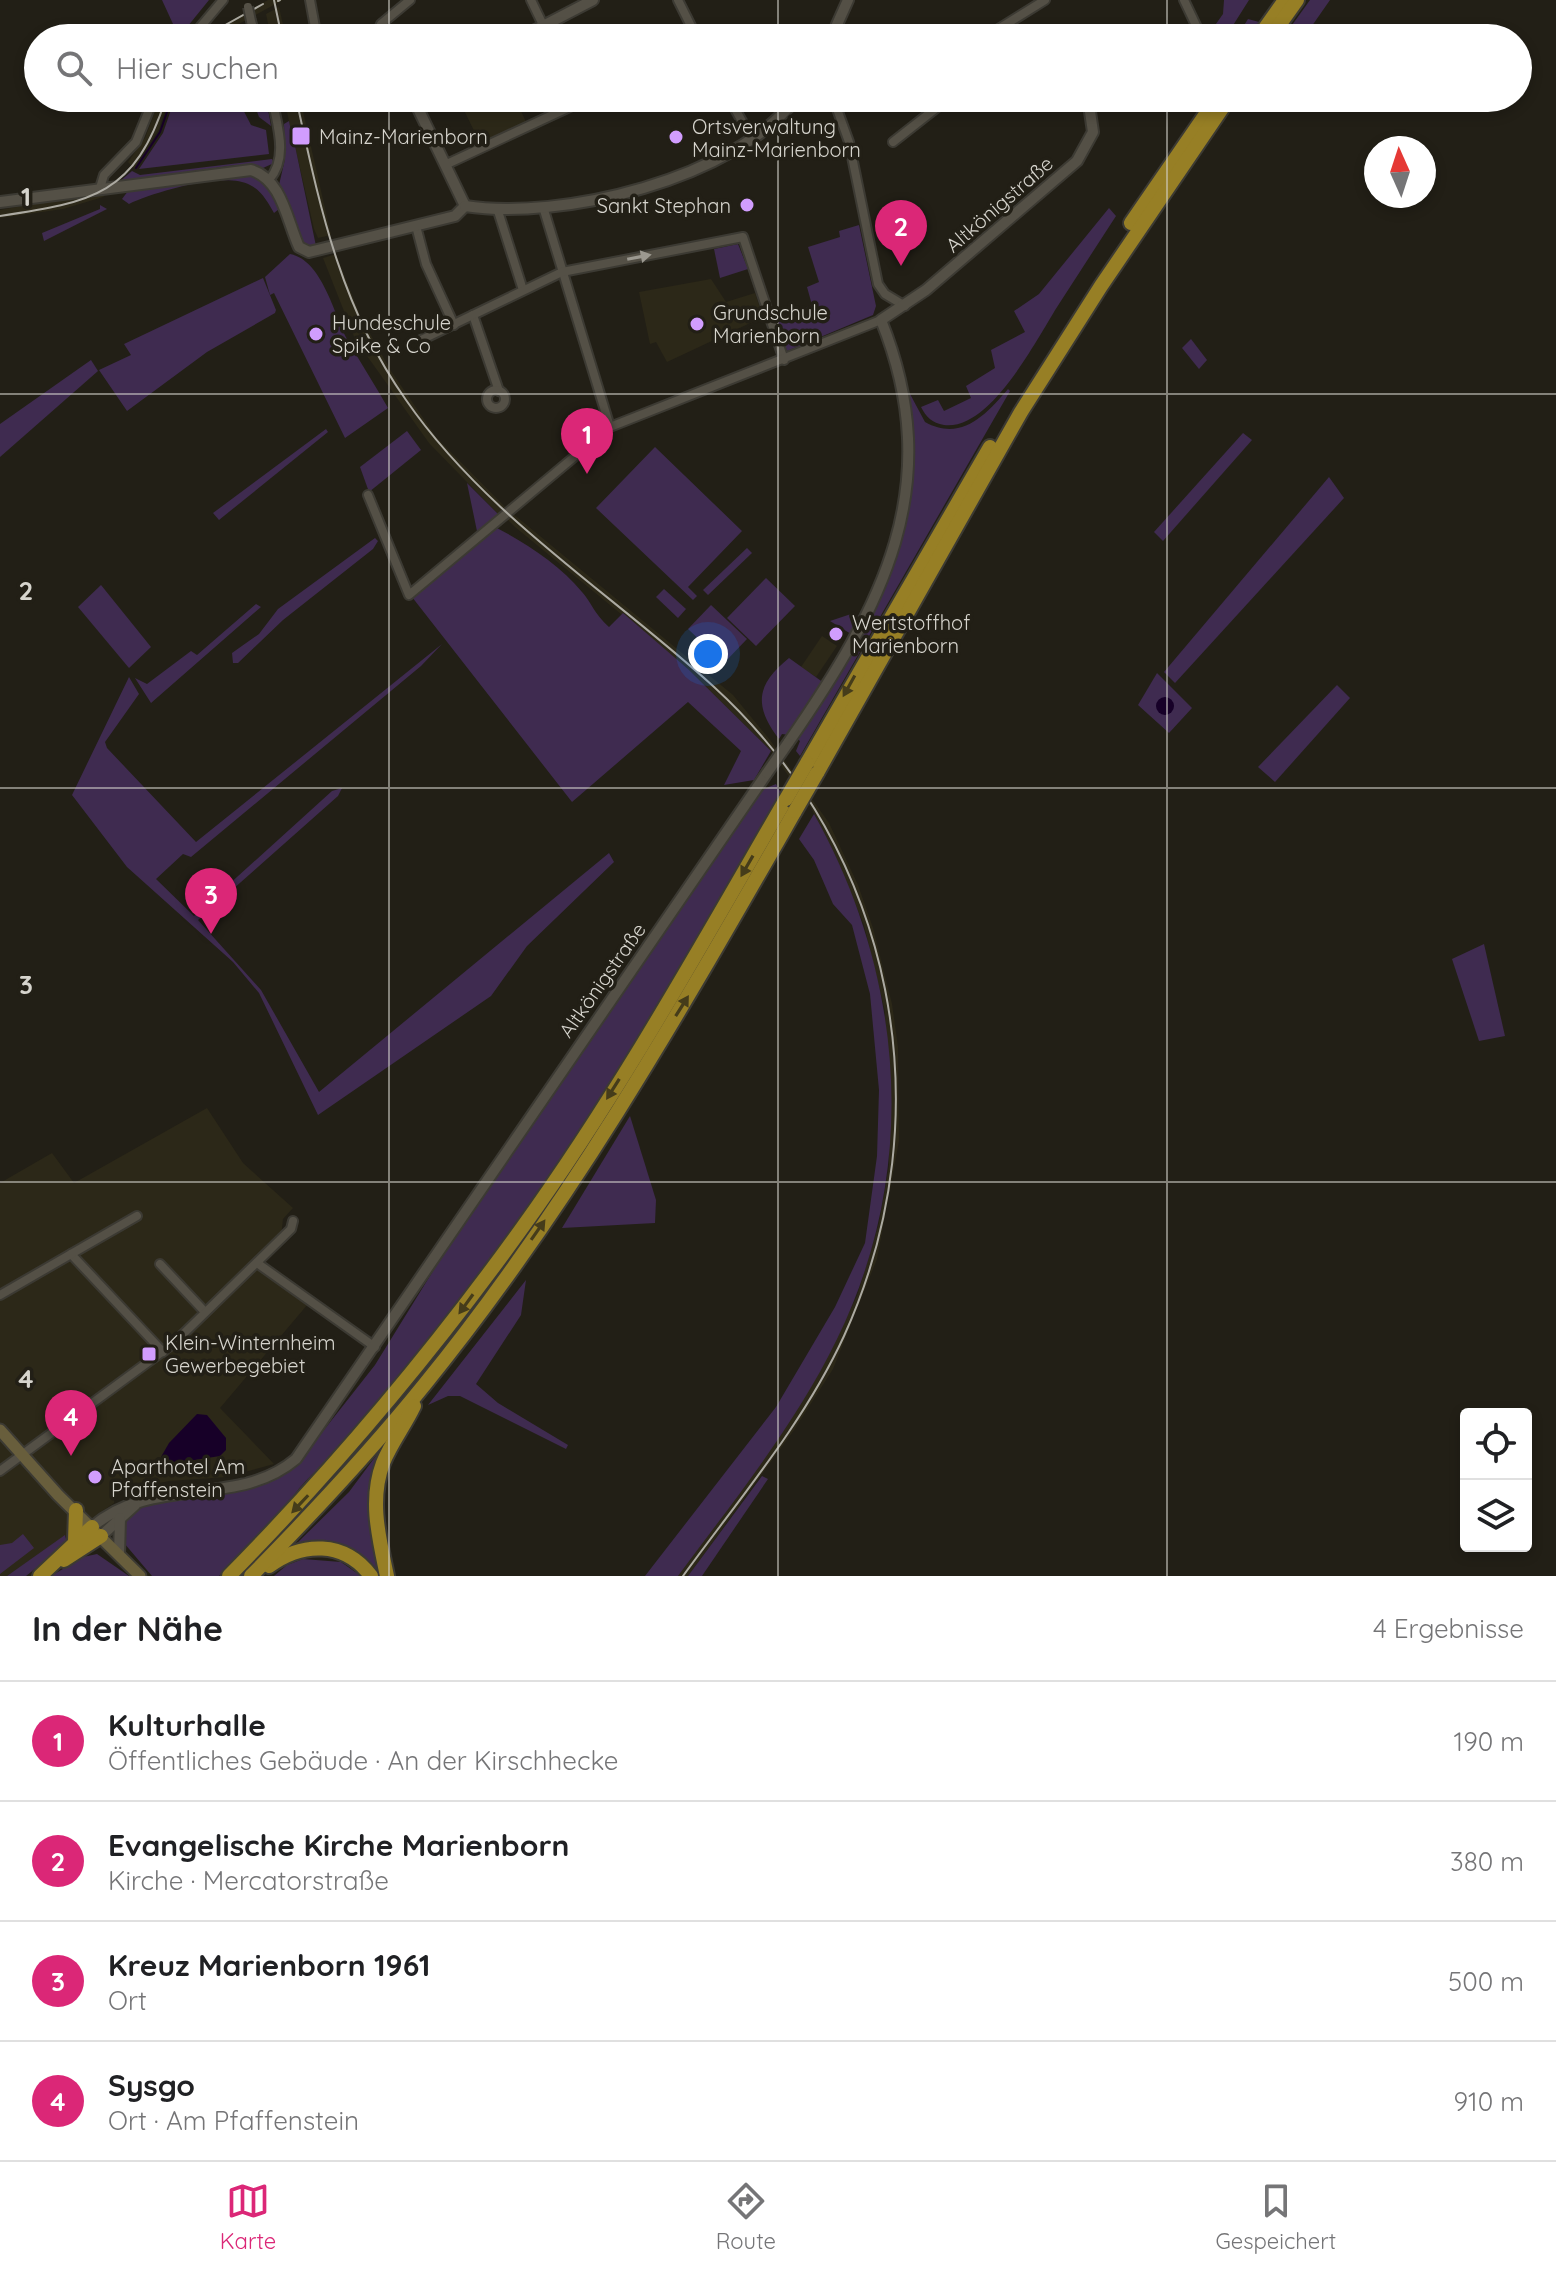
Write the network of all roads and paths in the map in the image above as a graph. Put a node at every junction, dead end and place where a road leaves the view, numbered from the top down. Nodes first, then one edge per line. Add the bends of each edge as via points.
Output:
1 (223, 0) edge
2 (310, 0) edge
3 (410, 0) edge
4 (531, 0) edge
5 (593, 0) edge
6 (678, 0) edge
7 (848, 0) edge
8 (1045, 0) edge
9 (1184, 0) edge
10 (1285, 0) edge
11 (1297, 0) edge
12 (247, 3) edge
13 (203, 24) edge
14 (252, 24) edge
15 (314, 24) edge
16 (381, 24) edge
17 (543, 24) edge
18 (549, 24) edge
19 (690, 24) edge
20 (837, 24) edge
21 (1006, 24) edge
22 (1195, 24) edge
23 (1268, 24) edge
24 (1280, 24) edge
25 (148, 112) edge
26 (274, 112) edge
27 (420, 112) edge
28 (559, 112) edge
29 (737, 112) edge
30 (785, 112) edge
31 (838, 112) edge
32 (931, 112) edge
33 (1090, 112) edge
34 (1208, 112) edge
35 (1219, 112) edge
36 (753, 141) junction
37 (893, 142) dead end
38 (447, 164) junction
39 (269, 180) junction
40 (100, 188) junction
41 (0, 202) edge
42 (465, 206) junction
43 (544, 210) junction
44 (498, 211) junction
45 (416, 226) junction
46 (562, 272) junction
47 (523, 290) junction
48 (905, 306) junction
49 (473, 315) junction
50 (886, 317) junction
51 (454, 325) junction
52 (421, 340) dead end
53 (784, 360) junction
54 (499, 391) dead end
55 (610, 427) junction
56 (368, 495) dead end
57 (812, 768) junction
58 (790, 805) junction
59 (137, 1216) dead end
60 (293, 1221) dead end
61 (71, 1254) junction
62 (257, 1263) junction
63 (160, 1264) dead end
64 (0, 1295) edge
65 (205, 1312) junction
66 (372, 1351) junction
67 (163, 1352) junction
68 (426, 1383) junction
69 (0, 1430) edge
70 (24, 1455) junction
71 (0, 1471) edge
72 (140, 1502) junction
73 (76, 1510) junction
74 (120, 1518) junction
75 (96, 1532) junction
76 (75, 1542) junction
77 (119, 1555) junction
78 (45, 1572) edge
79 (140, 1576) edge
80 (229, 1576) edge
81 (253, 1576) edge
82 (371, 1576) edge
83 (387, 1576) edge

1 - 13 street
2 - 15 street
3 - 16 street
4 - 17 street
5 - 18 street
6 - 19 street
7 - 20 street
8 - 21 street
9 - 22 street
10 - 23 highway
11 - 24 highway
12 - 14 street, bridge
25 - 40 street via 136,142 104,175
26 - 39 street via 281,151
27 - 38 street
28 - 38 street
29 - 36 street
30 - 36 street
31 - 48 street via 878,284
32 - 37 street
33 - 48 street, Altkönigstraße via 1093,132 1077,161
34 -> 57 highway via 1014,407 887,619
35 - 57 highway via 1021,412
36 - 43 street via 621,196
38 - 42 street
39 - 40 street via 257,171 237,169
39 - 45 street via 299,247 316,252
40 - 41 street
42 - 44 street
42 - 45 street via 455,216
43 - 44 street
43 - 46 street
44 - 47 street
45 - 51 street via 426,264
46 - 47 street
46 -> 53 street via 743,237
46 - 55 street
47 - 49 street
48 - 50 street, Altkönigstraße
49 - 51 street
49 - 54 street
50 - 53 street
50 - 66 street, Altkönigstraße, bridge via 909,475 903,519 852,645
51 - 52 street
53 - 55 street
55 - 56 street via 409,595
57 - 58 highway, bridge
68 -> 58 highway via 597,1143 698,980
58 -> 80 highway via 523,1226 361,1435
59 - 61 street
60 - 62 street
61 - 64 street
61 - 67 street
62 - 65 street
62 - 66 street
63 - 65 street
65 - 67 street
66 - 72 street, Altkönigstraße via 303,1450 276,1474 243,1486 166,1493
67 - 70 street
68 - 81 highway
68 - 83 highway via 378,1480 376,1513
69 - 70 main road
70 - 71 street
70 - 73 main road
72 - 74 street, Altkönigstraße
72 - 75 street, Altkönigstraße via 112,1512
73 - 75 main road
73 - 76 highway
74 - 75 street, Altkönigstraße
74 - 77 street
75 - 76 highway
75 - 77 main road
75 - 78 highway
76 - 78 highway
77 - 79 main road
81 - 82 highway via 283,1556 316,1547 342,1553

